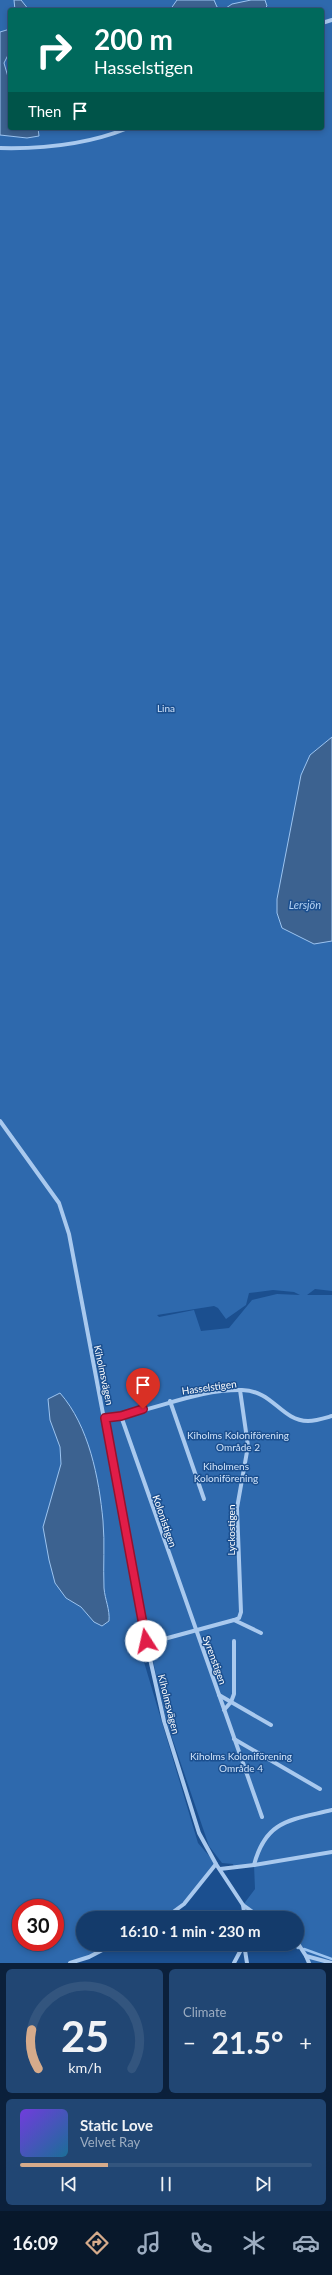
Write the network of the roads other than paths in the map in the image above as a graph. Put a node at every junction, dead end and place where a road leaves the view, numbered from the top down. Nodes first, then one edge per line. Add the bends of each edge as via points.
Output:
1 (121, 130) edge
2 (0, 148) edge
3 (0, 1121) edge
4 (240, 1390) junction
5 (170, 1401) junction
6 (121, 1416) junction
7 (332, 1416) edge
8 (105, 1418) junction
9 (204, 1500) dead end
10 (234, 1620) junction
11 (196, 1631) junction
12 (261, 1633) dead end
13 (146, 1641) junction
14 (234, 1641) dead end
15 (218, 1694) junction
16 (231, 1702) junction
17 (224, 1710) junction
18 (271, 1725) dead end
19 (234, 1739) junction
20 (320, 1789) dead end
21 (332, 1810) edge
22 (262, 1817) dead end
23 (332, 1852) edge
24 (216, 1864) junction
25 (254, 1865) junction
26 (220, 1869) junction
27 (243, 1905) junction
28 (174, 1911) edge
29 (244, 1911) edge
30 (251, 1911) edge
31 (101, 1951) edge
32 (240, 1951) edge
33 (245, 1951) edge
34 (303, 1951) edge
35 (306, 1956) junction
36 (70, 1963) edge
37 (234, 1963) edge
38 (247, 1963) edge
39 (309, 1963) edge
40 (332, 1963) edge

1 - 2 street via 86,140 48,146
3 - 8 street, Kiholmsvägen via 59,1203 69,1234
4 - 5 street, Hasselstigen
4 - 7 street, Hasselstigen via 257,1391 286,1414 298,1419 310,1421
4 - 10 street, Lyckostigen via 248,1446 237,1508 241,1612 240,1618
5 - 6 street, Hasselstigen
5 - 9 street
6 - 8 street, Hasselstigen
6 - 11 street, Kolonistigen
8 - 13 street, Kiholmsvägen
10 - 11 street
10 - 12 street
11 - 13 street
11 - 15 street, Syrenstigen
13 - 24 street, Kiholmsvägen via 164,1721 199,1833
14 - 16 street, Syrenstigen via 234,1694
15 - 16 street, Syrenstigen
15 - 17 street, Syrenstigen
16 - 17 street
16 - 18 street, Syrenstigen
17 - 19 street, Syrenstigen
19 - 20 street
19 - 22 street, Syrenstigen
21 - 25 street via 292,1820 270,1832 262,1841
23 - 25 street
24 - 26 street, Kiholmsvägen
24 - 28 street via 184,1904
25 - 26 street
26 - 27 street, Kiholmsvägen
27 - 29 street, Kiholmsvägen
27 - 30 street
31 - 36 street
32 - 37 street
33 - 38 street
34 - 35 street
35 - 39 street
35 - 40 street

